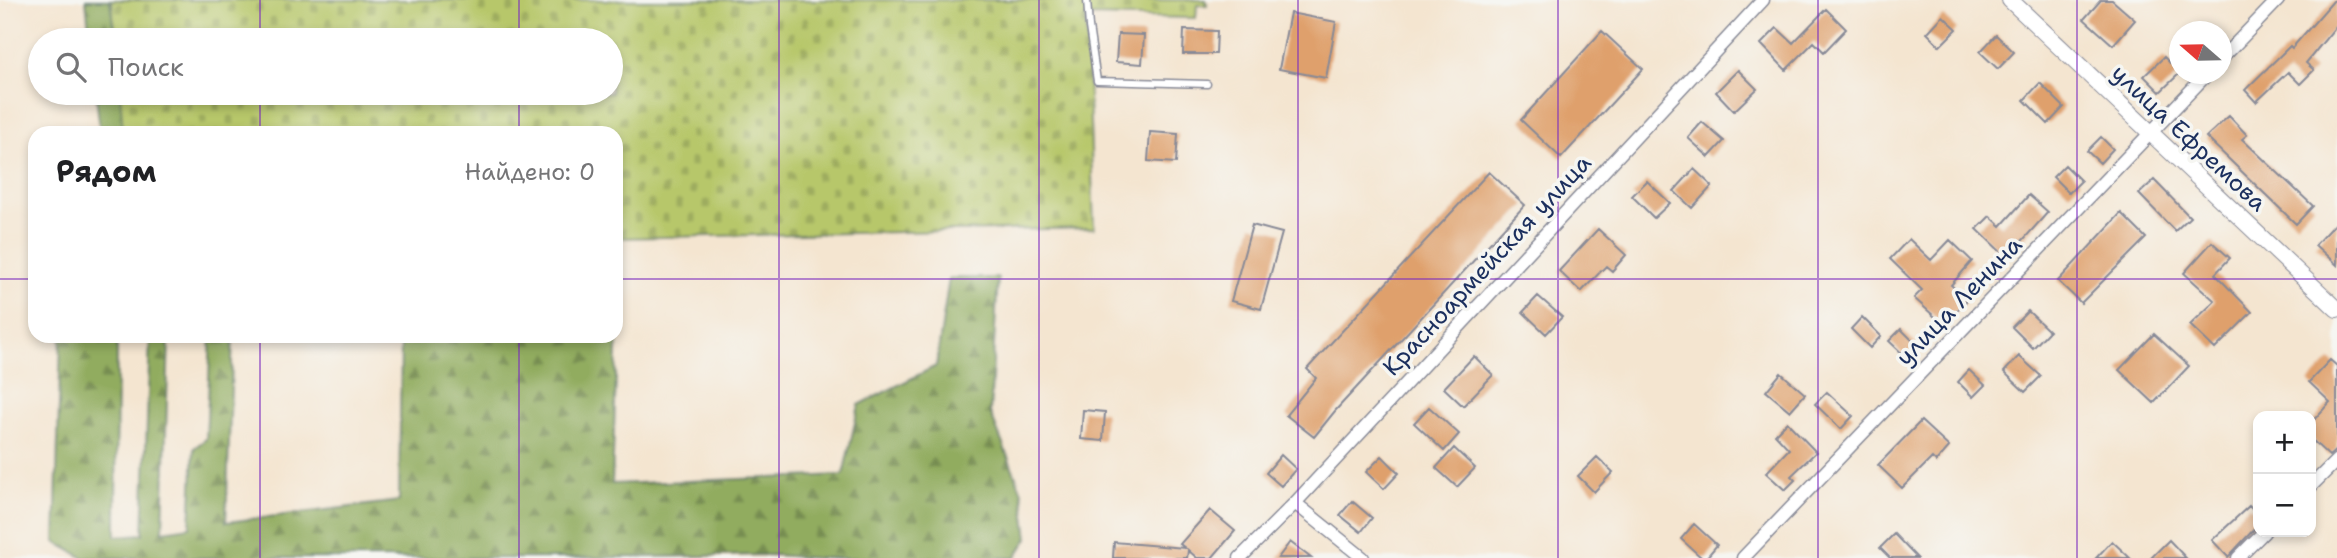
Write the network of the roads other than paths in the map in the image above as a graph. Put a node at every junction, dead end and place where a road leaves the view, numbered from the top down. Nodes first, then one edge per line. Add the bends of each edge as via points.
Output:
1 (1087, 0) edge
2 (1763, 0) edge
3 (2010, 0) edge
4 (2278, 0) edge
5 (2232, 47) edge
6 (1207, 84) dead end
7 (2197, 84) edge
8 (2150, 132) junction
9 (2337, 309) edge
10 (2337, 460) edge
11 (2316, 481) edge
12 (1295, 503) junction
13 (2259, 537) edge
14 (1240, 558) edge
15 (1363, 558) edge
16 (1743, 558) edge
17 (2238, 558) edge

1 - 6 lane via 1097,80
2 - 12 street, Красноармейская улица
3 - 8 street, улица Ефремова
4 - 5 street
7 - 8 street, улица Ленина
8 - 9 street, улица Ефремова
8 - 16 street, улица Ленина
10 - 11 street
12 - 14 street, Красноармейская улица
12 - 15 street
13 - 17 street

